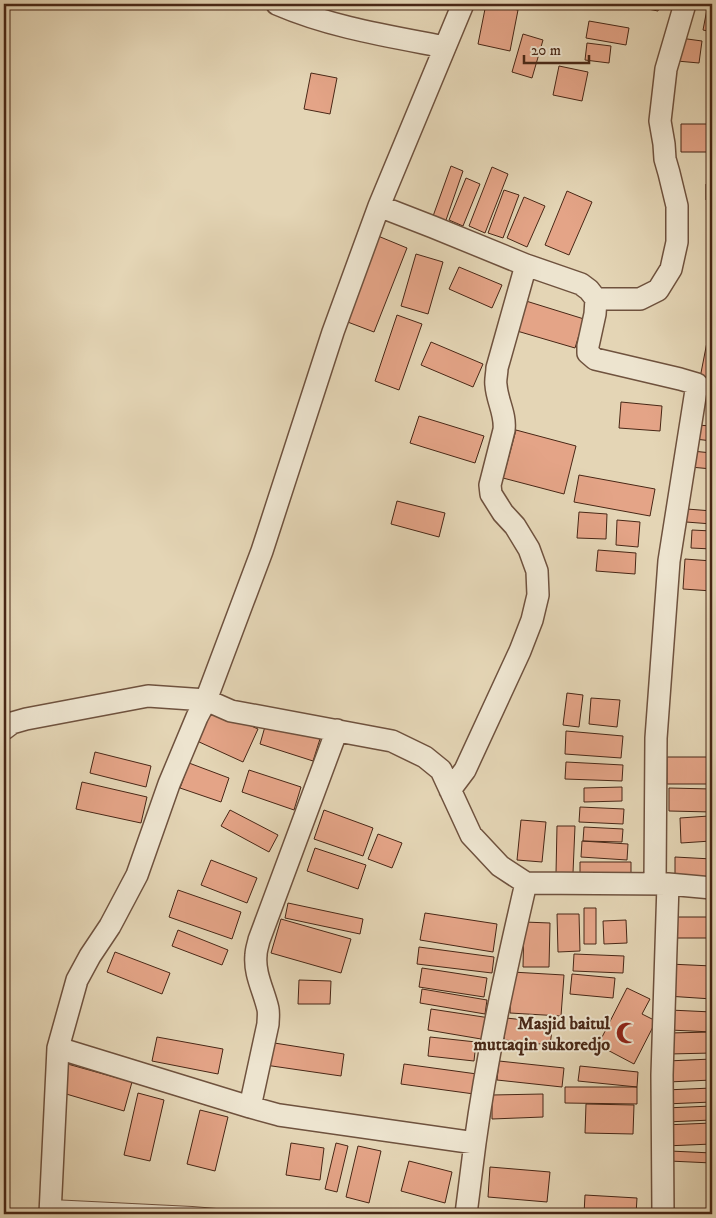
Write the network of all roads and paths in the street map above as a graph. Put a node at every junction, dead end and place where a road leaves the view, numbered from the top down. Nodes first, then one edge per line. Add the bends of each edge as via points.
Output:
1 (277, 4) edge
2 (463, 4) edge
3 (685, 4) edge
4 (445, 47) junction
5 (379, 206) junction
6 (526, 265) junction
7 (596, 299) junction
8 (705, 386) edge
9 (206, 700) junction
10 (4, 729) edge
11 (337, 730) junction
12 (450, 790) junction
13 (526, 882) junction
14 (661, 884) junction
15 (712, 888) edge
16 (58, 1048) junction
17 (250, 1107) junction
18 (475, 1143) junction
19 (50, 1209) edge
20 (216, 1214) edge
21 (466, 1214) edge
22 (663, 1214) edge

1 - 4 street via 351,29
2 - 4 street
3 - 7 street via 666,69 660,121 665,159 677,206 677,242 671,269 658,290 640,299
4 - 5 street
5 - 6 street
5 - 9 street via 333,332 262,551
6 - 7 street via 581,284
6 - 12 street via 497,368 496,384 505,424 490,485 491,494 529,549 536,571 538,595 520,651 465,770
7 - 8 street via 588,346 588,353 595,359
8 - 14 street via 669,561 656,738
9 - 10 street via 148,696 26,719
9 - 11 street via 231,711
9 - 16 street via 169,784 137,875 77,980
11 - 12 street via 392,742 425,757 441,770
11 - 17 street via 256,955 268,1024
12 - 13 street via 471,835 500,866
13 - 14 street
13 - 18 street via 506,966
14 - 15 street
14 - 22 street
16 - 17 street
16 - 19 street
17 - 18 street via 279,1115
18 - 21 street
19 - 20 lane

